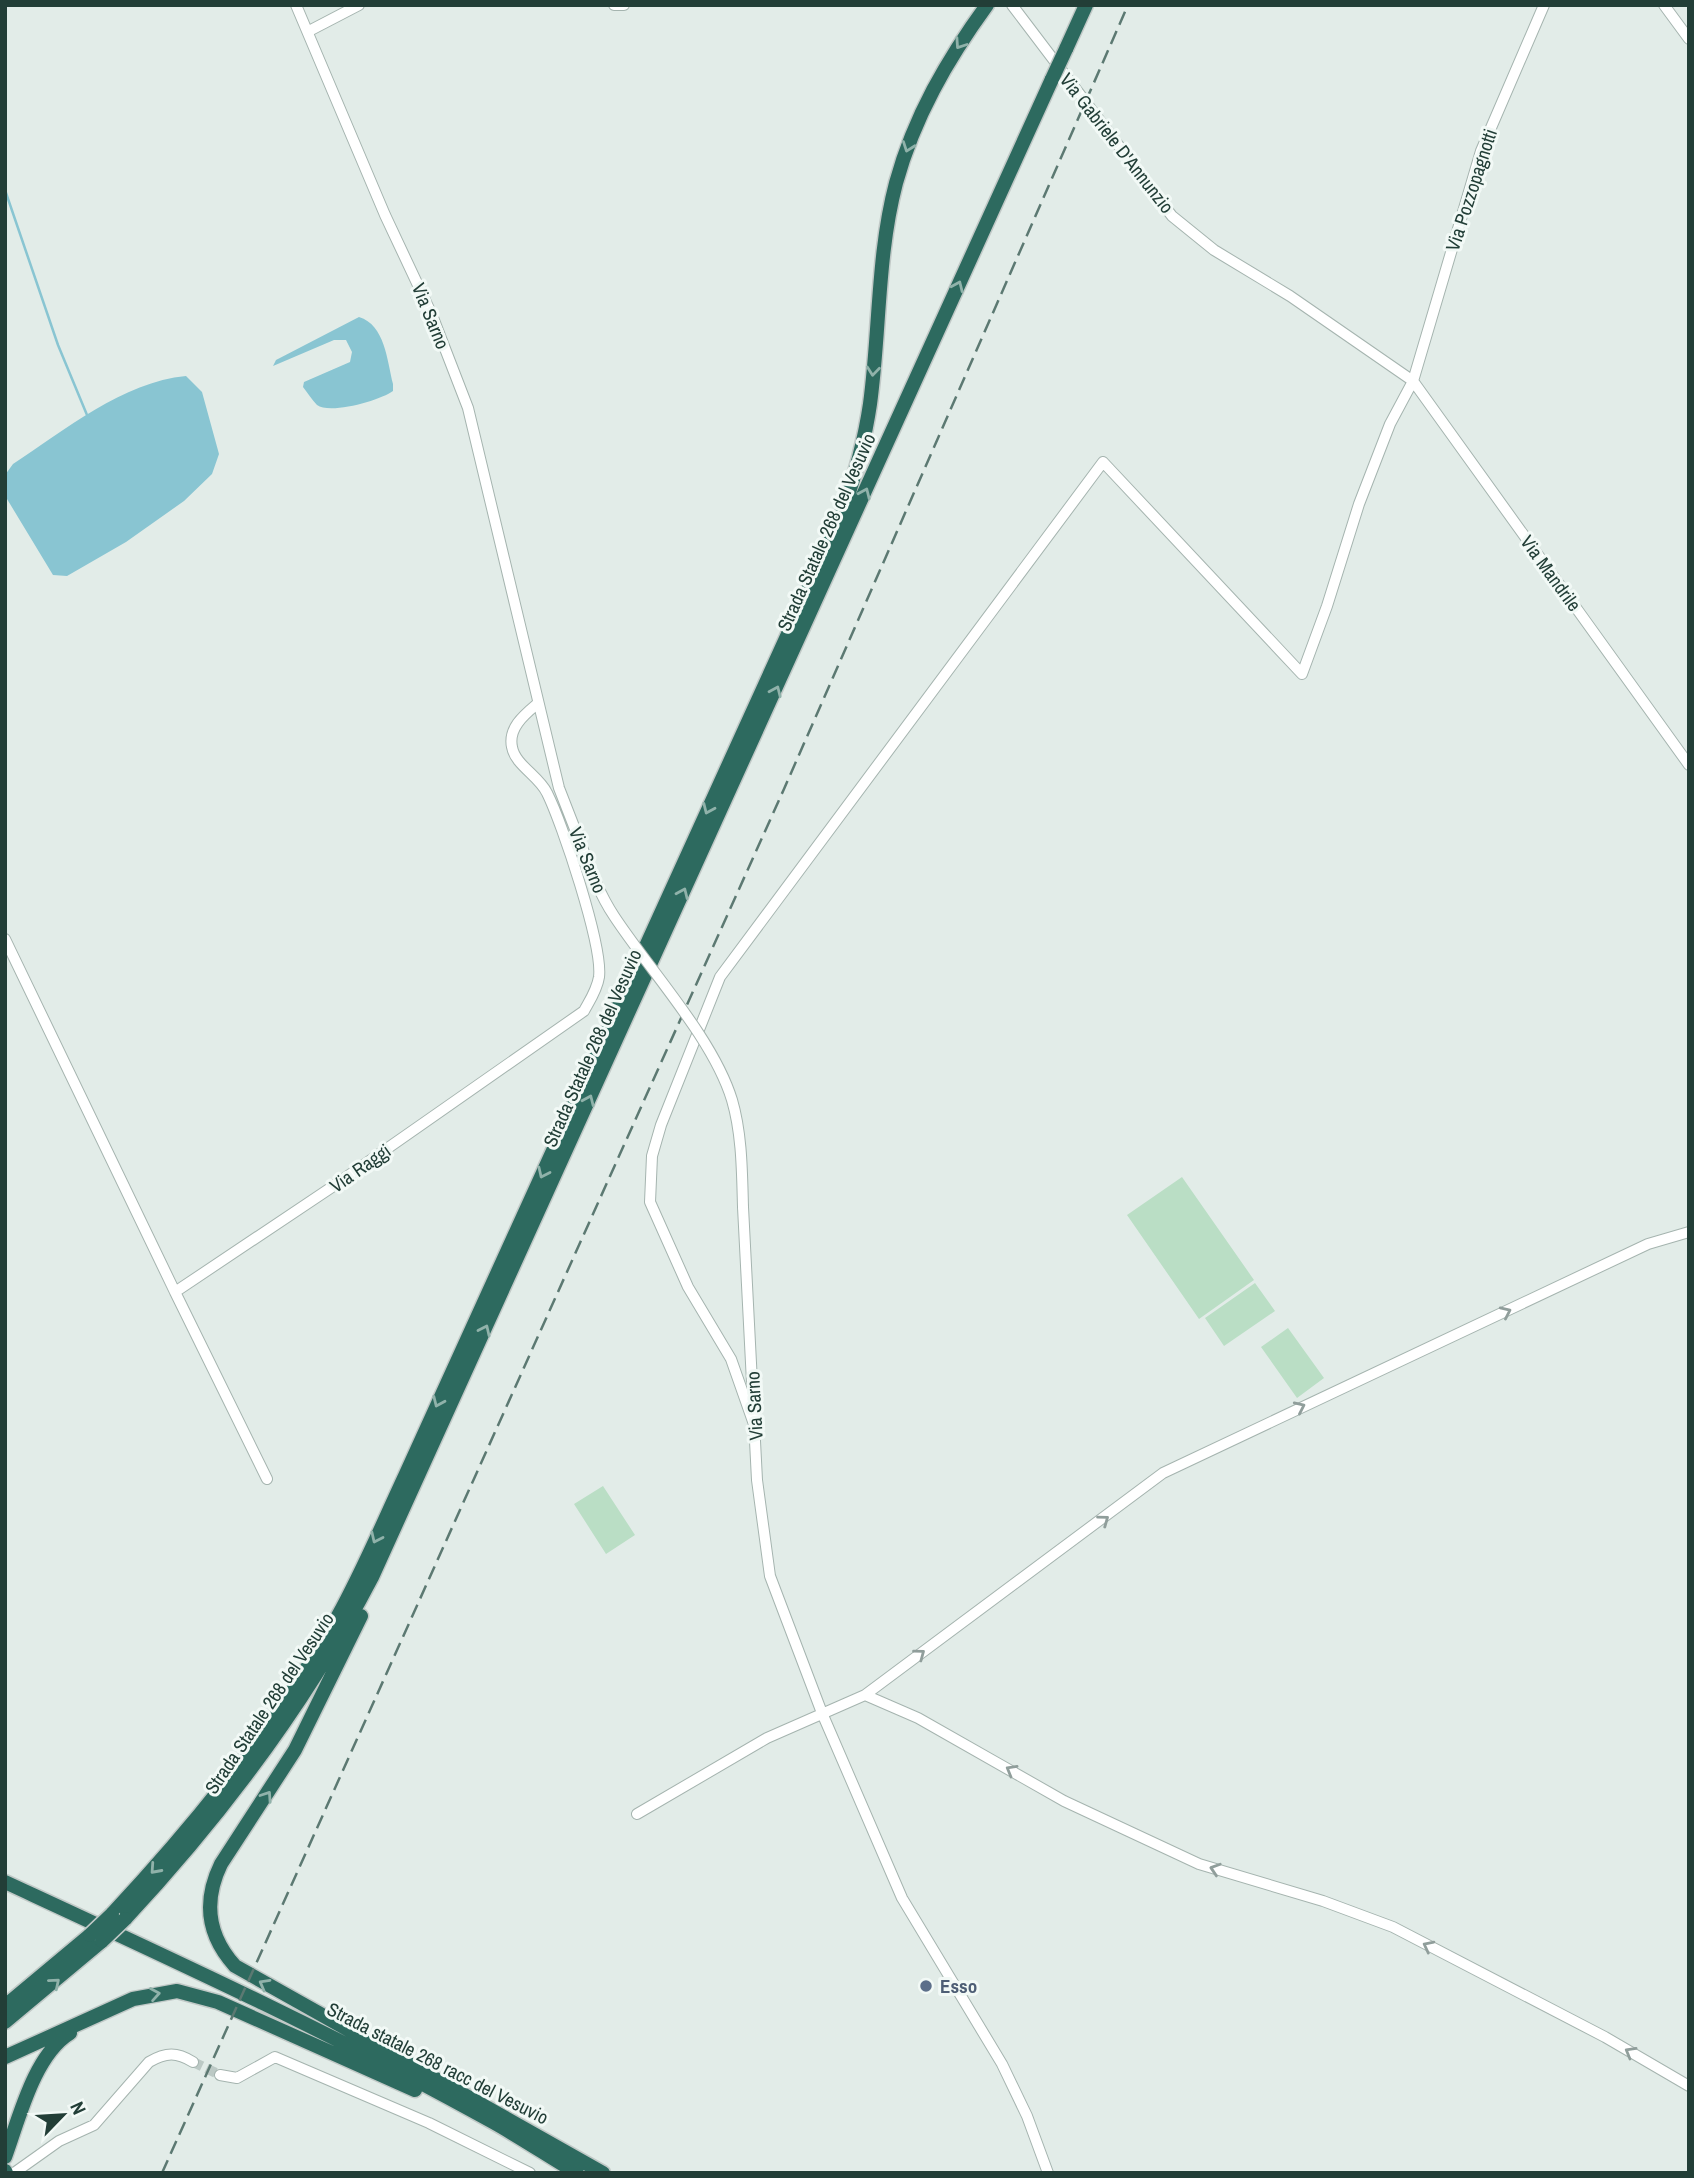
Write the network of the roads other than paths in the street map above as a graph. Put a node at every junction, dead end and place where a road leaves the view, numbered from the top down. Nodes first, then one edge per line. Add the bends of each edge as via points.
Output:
1 (296, 5) edge
2 (359, 5) edge
3 (614, 5) edge
4 (624, 5) edge
5 (987, 5) edge
6 (1012, 5) edge
7 (1086, 5) edge
8 (1544, 5) edge
9 (1664, 5) edge
10 (309, 31) junction
11 (1689, 39) edge
12 (1413, 381) junction
13 (537, 704) junction
14 (1689, 765) edge
15 (5, 939) edge
16 (1689, 1232) edge
17 (175, 1292) junction
18 (756, 1430) junction
19 (267, 1479) dead end
20 (417, 1481) junction
21 (865, 1695) junction
22 (822, 1713) junction
23 (637, 1814) dead end
24 (5, 1882) edge
25 (118, 1916) junction
26 (96, 1938) junction
27 (5, 1997) edge
28 (252, 1997) junction
29 (5, 2006) edge
30 (92, 2019) junction
31 (5, 2022) edge
32 (5, 2057) edge
33 (193, 2062) tunnel mouth
34 (220, 2075) tunnel mouth
35 (1689, 2086) edge
36 (452, 2088) junction
37 (5, 2157) edge
38 (551, 2158) junction
39 (14, 2173) edge
40 (530, 2173) edge
41 (577, 2173) edge
42 (603, 2173) edge
43 (1048, 2173) edge

1 - 10 street, Via Sarno
2 - 10 street
3 - 4 street
5 -> 25 highway, Strada Statale 268 del Vesuvio via 935,85 896,185 864,438 826,551 338,1616 214,1797
6 - 12 street, Via Gabriele D'Annunzio via 1172,216 1214,250
20 -> 7 highway, Strada Statale 268 del Vesuvio, bridge
8 - 12 street, Via Pozzopagnotti via 1481,150
9 - 11 street
10 - 13 street, Via Sarno via 468,408
12 - 14 street, Via Mandrile
12 - 18 street, Via Pozzopagnotti via 1390,424 1359,503 1302,674 1103,462 720,976 655,1146 650,1202 688,1287 731,1359
13 - 17 street, Via Raggi via 516,726 511,746 515,757 546,791 576,871 599,976 584,1011
13 - 18 street, Via Sarno, bridge via 559,788 598,889 691,1025 732,1100 740,1150
15 - 17 street
21 -> 16 street via 1163,1473 1648,1244
17 - 19 street
18 - 22 street, Via Sarno via 757,1480 770,1576
20 - 25 highway, Strada Statale 268 del Vesuvio via 348,1622 307,1688 224,1804 169,1871
36 -> 20 highway via 235,1966 217,1943 208,1913 221,1864 308,1727 396,1544
21 - 22 street
35 -> 21 street via 1393,1927 1323,1900 1199,1864 1064,1801 918,1718
22 - 23 street via 767,1738
22 - 43 street, Via Sarno via 902,1898 1002,2064
24 - 28 highway, Strada statale 268 racc del Vesuvio
25 - 26 highway, Strada Statale 268 del Vesuvio, bridge
26 - 27 highway
26 - 29 highway, Strada Statale 268 del Vesuvio
31 -> 26 highway, Strada Statale 268 del Vesuvio
28 - 36 highway, Strada statale 268 racc del Vesuvio
28 - 38 highway, Strada statale 268 racc del Vesuvio via 491,2121
30 - 32 highway
30 - 37 highway via 50,2049
30 -> 38 highway via 147,1994 177,1991 205,1996 438,2101
33 - 39 street via 172,2053 149,2062 94,2125 59,2141
34 - 40 street via 237,2078 275,2057 429,2123
36 - 42 highway, Strada statale 268 racc del Vesuvio
38 - 41 highway, Strada statale 268 racc del Vesuvio

